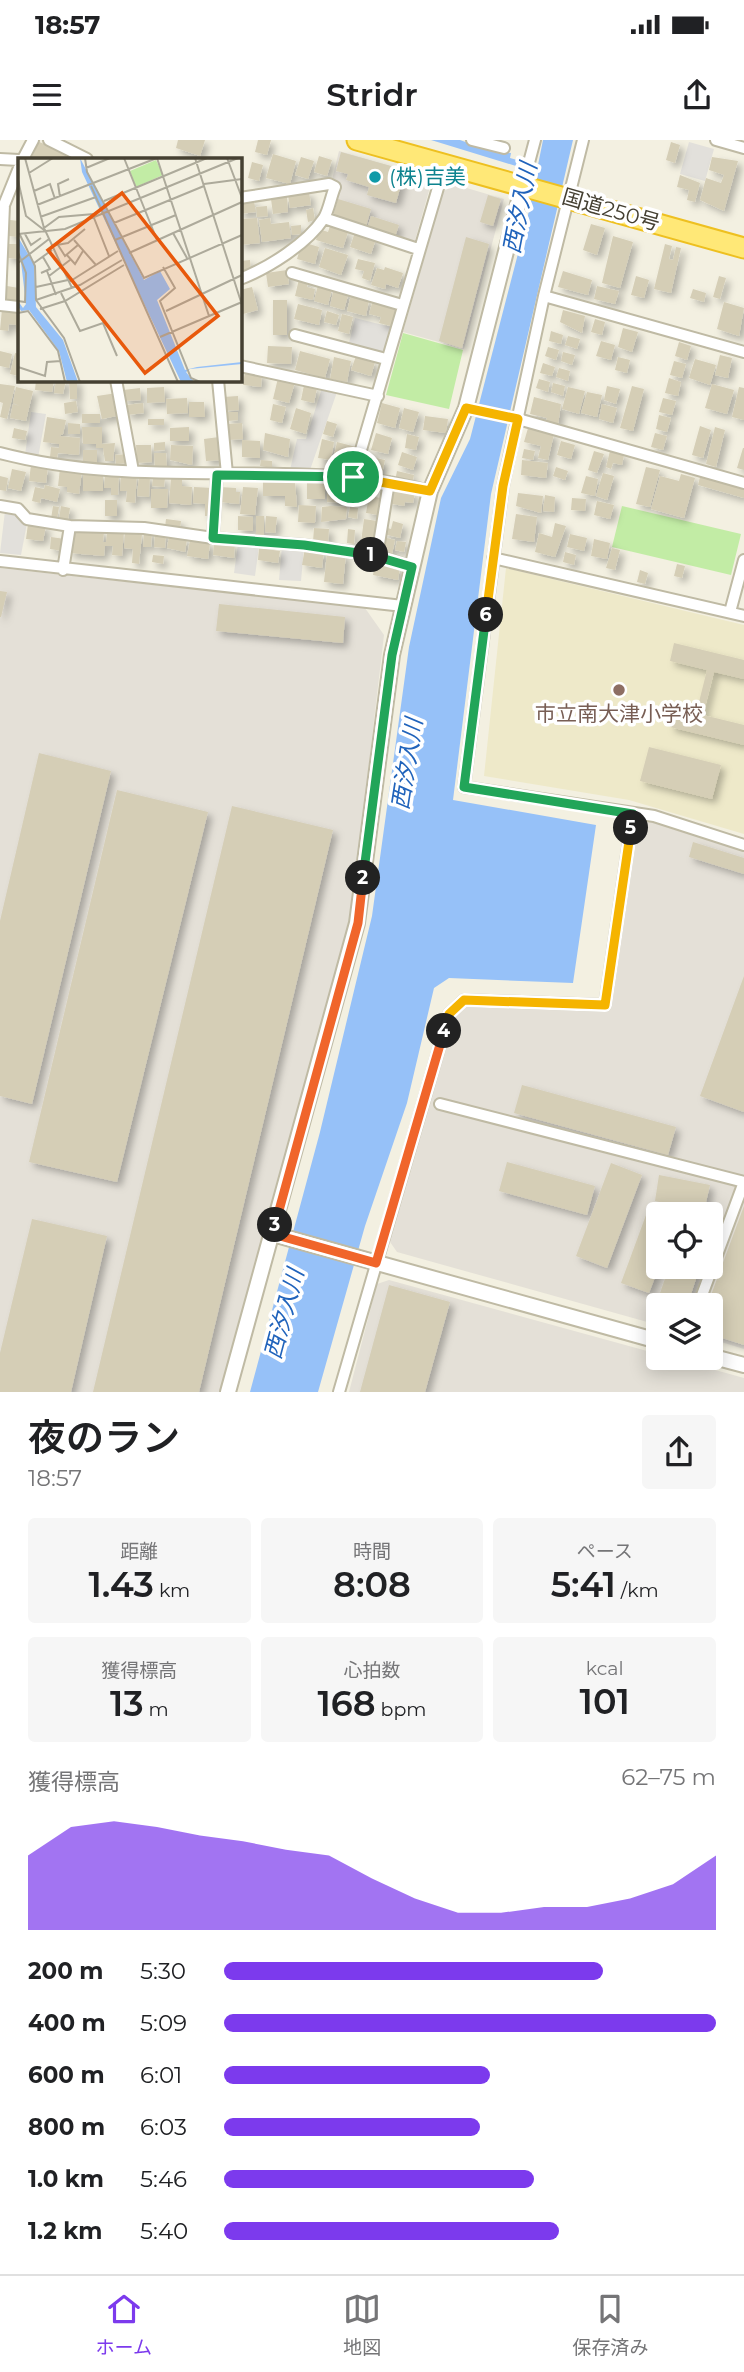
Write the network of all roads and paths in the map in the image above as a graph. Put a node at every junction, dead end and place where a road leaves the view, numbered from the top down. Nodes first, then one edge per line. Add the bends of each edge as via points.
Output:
1 (33, 140) edge
2 (49, 140) edge
3 (357, 140) edge
4 (471, 140) edge
5 (535, 140) edge
6 (583, 140) edge
7 (716, 140) edge
8 (503, 148) dead end
9 (744, 148) edge
10 (22, 158) edge
11 (84, 158) edge
12 (0, 159) edge
13 (18, 160) edge
14 (445, 164) junction
15 (18, 170) edge
16 (523, 185) junction
17 (568, 197) junction
18 (242, 198) edge
19 (2, 205) edge
20 (324, 218) junction
21 (744, 248) edge
22 (418, 249) junction
23 (292, 273) dead end
24 (242, 278) edge
25 (544, 296) junction
26 (0, 302) edge
27 (402, 305) junction
28 (18, 307) edge
29 (295, 335) dead end
30 (744, 352) edge
31 (387, 359) junction
32 (242, 366) edge
33 (116, 382) edge
34 (218, 382) edge
35 (378, 396) junction
36 (466, 408) junction
37 (518, 419) junction
38 (0, 453) edge
39 (133, 471) junction
40 (222, 475) junction
41 (353, 477) junction
42 (389, 482) junction
43 (744, 483) edge
44 (430, 491) junction
45 (0, 506) edge
46 (70, 526) junction
47 (213, 538) junction
48 (377, 556) junction
49 (493, 558) junction
50 (744, 560) edge
51 (0, 561) edge
52 (412, 567) junction
53 (63, 570) junction
54 (403, 606) junction
55 (730, 612) junction
56 (744, 616) edge
57 (633, 814) junction
58 (744, 845) edge
59 (440, 1104) dead end
60 (744, 1182) edge
61 (273, 1234) junction
62 (376, 1263) junction
63 (703, 1293) edge
64 (646, 1338) edge
65 (723, 1359) edge
66 (744, 1365) edge
67 (228, 1392) edge
68 (340, 1392) edge

1 - 10 street
2 - 11 street
3 - 14 highway, 国道250号
4 - 8 street
5 - 16 street
6 - 17 street
7 - 9 street
12 - 13 street
14 - 16 highway, 国道250号
14 - 22 street
15 - 19 street
16 - 17 highway, 国道250号
16 - 36 street
17 - 21 highway, 国道250号
17 - 25 street
18 - 20 street via 329,184 335,187
19 - 26 street
20 - 22 street
20 - 24 street via 289,252
22 - 27 street
23 - 27 street
25 - 30 street
25 - 37 street
26 - 28 street
27 - 31 street
29 - 31 street
31 - 35 street
32 - 35 street
33 - 39 street
34 - 40 street
35 - 41 street
36 - 37 street
36 - 44 street
37 - 43 street
37 - 49 street
38 - 39 street
39 - 40 street
40 - 41 street
40 - 47 street
41 - 42 street
42 - 44 street
42 - 48 street
44 - 52 street
45 - 46 street via 18,509 27,519
46 - 47 street via 144,528
46 - 53 street
47 - 48 street
48 - 52 street
49 - 55 street
49 - 57 street via 464,787
50 - 55 street
51 - 53 street
52 - 54 street
53 - 54 street
54 - 61 street via 392,655 358,923
55 - 56 street
57 - 58 street via 654,816
57 - 62 street via 605,1005 464,1000 449,1014
59 - 60 street
60 - 63 street
61 - 62 street
61 - 67 street
62 - 64 street
62 - 68 street
65 - 66 street

